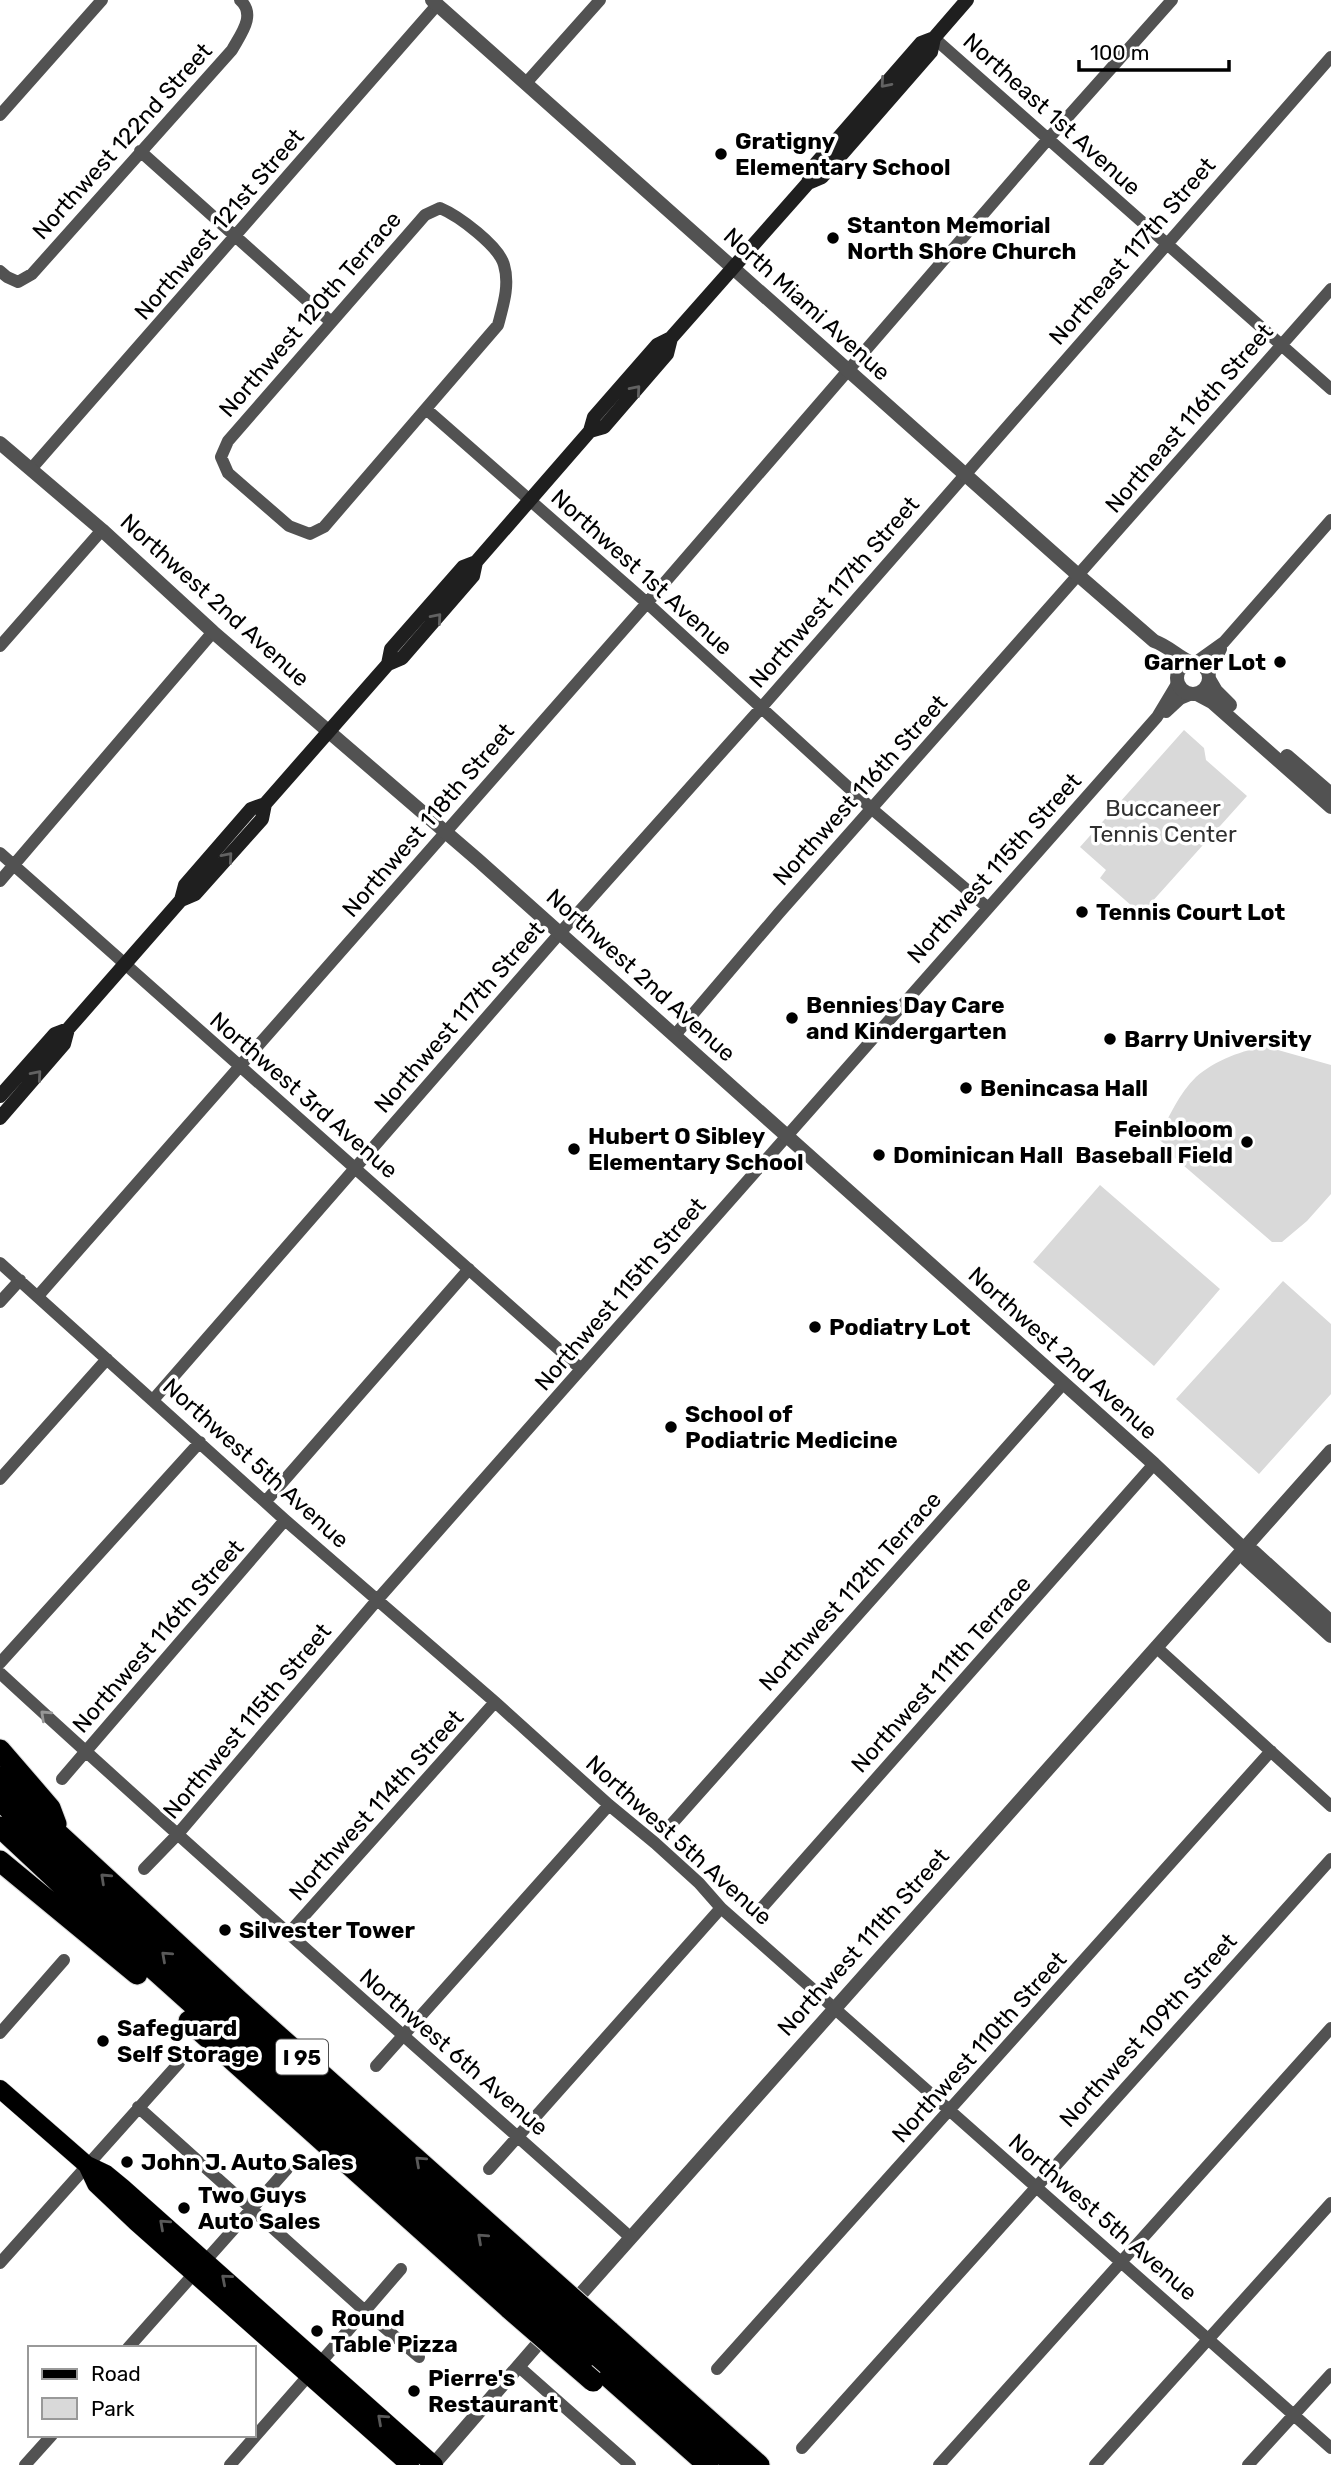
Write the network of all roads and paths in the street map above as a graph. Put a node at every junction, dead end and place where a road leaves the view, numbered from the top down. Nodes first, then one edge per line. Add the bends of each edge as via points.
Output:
1 (102, 0) edge
2 (240, 0) edge
3 (600, 0) edge
4 (967, 0) edge
5 (1172, 0) edge
6 (434, 3) edge
7 (934, 37) junction
8 (1331, 57) edge
9 (526, 83) junction
10 (0, 115) edge
11 (1049, 138) junction
12 (141, 151) junction
13 (235, 237) junction
14 (1167, 244) junction
15 (733, 269) junction
16 (0, 271) edge
17 (1331, 289) edge
18 (330, 321) junction
19 (1281, 345) junction
20 (849, 372) junction
21 (1331, 389) edge
22 (426, 409) junction
23 (0, 443) edge
24 (31, 469) junction
25 (964, 474) junction
26 (530, 500) junction
27 (1331, 520) edge
28 (102, 530) junction
29 (1078, 575) junction
30 (647, 603) junction
31 (214, 632) junction
32 (1154, 641) junction
33 (1224, 642) junction
34 (0, 646) edge
35 (1193, 662) junction
36 (1209, 677) junction
37 (1178, 679) junction
38 (1194, 694) junction
39 (761, 708) junction
40 (1157, 717) junction
41 (329, 731) junction
42 (1330, 802) edge
43 (872, 809) junction
44 (445, 832) junction
45 (0, 853) edge
46 (14, 865) junction
47 (0, 881) edge
48 (986, 907) junction
49 (560, 933) junction
50 (125, 964) junction
51 (68, 1029) junction
52 (675, 1035) junction
53 (240, 1067) junction
54 (0, 1096) edge
55 (0, 1118) edge
56 (787, 1136) junction
57 (355, 1167) junction
58 (0, 1263) edge
59 (468, 1269) junction
60 (20, 1280) junction
61 (38, 1296) junction
62 (0, 1302) edge
63 (107, 1359) junction
64 (581, 1369) junction
65 (1063, 1384) junction
66 (153, 1400) junction
67 (200, 1442) junction
68 (1331, 1451) edge
69 (1154, 1464) junction
70 (0, 1479) edge
71 (266, 1501) junction
72 (285, 1520) junction
73 (1244, 1549) junction
74 (378, 1599) junction
75 (1331, 1622) edge
76 (1331, 1636) edge
77 (1156, 1647) junction
78 (0, 1663) edge
79 (0, 1673) edge
80 (495, 1702) junction
81 (0, 1750) edge
82 (1271, 1751) junction
83 (86, 1752) junction
84 (0, 1777) edge
85 (62, 1779) dead end
86 (0, 1800) edge
87 (609, 1805) junction
88 (1331, 1806) edge
89 (0, 1827) edge
90 (669, 1827) dead end
91 (177, 1835) junction
92 (63, 1839) junction
93 (0, 1846) edge
94 (1331, 1859) edge
95 (0, 1861) edge
96 (144, 1869) dead end
97 (721, 1908) junction
98 (758, 1911) dead end
99 (287, 1935) junction
100 (64, 1961) dead end
101 (137, 1974) junction
102 (835, 2008) junction
103 (1331, 2028) edge
104 (0, 2034) edge
105 (404, 2034) junction
106 (179, 2063) dead end
107 (376, 2066) dead end
108 (0, 2088) edge
109 (138, 2107) junction
110 (950, 2111) junction
111 (518, 2137) junction
112 (87, 2165) junction
113 (287, 2169) dead end
114 (489, 2169) dead end
115 (1035, 2185) junction
116 (1331, 2203) edge
117 (252, 2210) junction
118 (630, 2237) junction
119 (1121, 2262) junction
120 (0, 2263) edge
121 (199, 2267) junction
122 (401, 2269) dead end
123 (527, 2291) junction
124 (365, 2311) junction
125 (1209, 2339) junction
126 (598, 2343) junction
127 (130, 2346) edge
128 (419, 2357) dead end
129 (519, 2366) junction
130 (314, 2369) junction
131 (717, 2369) dead end
132 (1331, 2374) edge
133 (1294, 2415) junction
134 (256, 2435) edge
135 (50, 2437) edge
136 (254, 2437) edge
137 (802, 2448) dead end
138 (1331, 2448) edge
139 (25, 2465) edge
140 (230, 2465) edge
141 (410, 2465) edge
142 (433, 2465) edge
143 (630, 2465) edge
144 (687, 2465) edge
145 (708, 2465) edge
146 (735, 2465) edge
147 (759, 2465) edge
148 (939, 2465) edge
149 (1095, 2465) edge
150 (1248, 2465) edge

1 - 10 street
2 - 12 street, Northwest 122nd Street via 248,21 232,50
3 - 9 street
4 - 7 main road
5 - 11 street, Northwest 118th Street
6 - 9 street, North Miami Avenue
6 - 13 street, Northwest 121st Street
7 - 11 street, Northeast 1st Avenue
7 - 15 main road via 921,43 821,157 808,183
8 - 14 street, Northeast 117th Street
9 - 15 street, North Miami Avenue
11 - 14 street, Northeast 1st Avenue
11 - 20 street, Northwest 118th Street
12 - 13 street
12 - 16 street, Northwest 122nd Street via 32,274 18,282
13 - 18 street
13 - 24 street, Northwest 121st Street
14 - 19 street, Northeast 1st Avenue
14 - 25 street, Northeast 117th Street
15 - 20 street, North Miami Avenue
15 - 26 main road via 671,338 667,354 604,426 590,432
17 - 19 street, Northeast 116th Street
18 - 22 street, Northwest 120th Terrace via 425,215 440,208 479,233 504,263 507,286 498,325
18 - 22 street, Northwest 120th Terrace via 228,441 221,457 228,473 289,526 310,534 344,507
19 - 21 street, Northeast 1st Avenue
19 - 29 street, Northeast 116th Street
20 - 25 street, North Miami Avenue
20 - 30 street, Northwest 118th Street
22 - 26 street, Northwest 1st Avenue
23 - 24 street, Northwest 2nd Avenue
24 - 28 street, Northwest 2nd Avenue
25 - 29 street, North Miami Avenue
25 - 39 street, Northwest 117th Street
26 - 30 street, Northwest 1st Avenue
26 - 41 main road via 391,649 388,664
27 - 33 street
28 - 31 street, Northwest 2nd Avenue
28 - 34 street
29 - 32 street, North Miami Avenue
29 - 43 street, Northwest 116th Street
30 - 39 street, Northwest 1st Avenue
30 - 44 street, Northwest 118th Street
31 - 41 street, Northwest 2nd Avenue
31 - 46 street
32 - 35 street, North Miami Avenue
32 - 37 street, North Miami Avenue
33 - 35 street
33 - 36 street
35 - 36 street via 1204,666
35 - 37 street via 1181,668
36 - 38 street via 1204,690
36 - 42 street via 1219,695
37 - 38 street via 1185,691
37 - 40 street
38 - 40 street
38 - 42 street via 1212,702
39 - 43 street, Northwest 1st Avenue
39 - 49 street, Northwest 117th Street
40 - 48 street, Northwest 115th Street
41 - 44 street, Northwest 2nd Avenue
41 - 50 main road via 265,804 251,809 185,885 181,901
43 - 48 street, Northwest 1st Avenue
43 - 52 street, Northwest 116th Street
44 - 49 street, Northwest 2nd Avenue
44 - 53 street, Northwest 118th Street
45 - 46 street, Northwest 3rd Avenue
46 - 47 street
46 - 50 street, Northwest 3rd Avenue
48 - 56 street, Northwest 115th Street
49 - 52 street, Northwest 2nd Avenue
49 - 57 street, Northwest 117th Street
50 - 51 main road
50 - 53 street, Northwest 3rd Avenue
51 - 54 main road via 55,1034
55 -> 51 main road via 64,1044
52 - 56 street, Northwest 2nd Avenue
53 - 57 street, Northwest 3rd Avenue
53 - 61 street, Northwest 118th Street
56 - 64 street, Northwest 115th Street
56 - 65 street, Northwest 2nd Avenue
57 - 59 street, Northwest 3rd Avenue
57 - 66 street, Northwest 117th Street
58 - 60 street, Northwest 5th Avenue
59 - 64 street, Northwest 3rd Avenue
59 - 71 street
60 - 61 street, Northwest 5th Avenue
60 - 62 street
61 - 63 street, Northwest 5th Avenue
63 - 66 street, Northwest 5th Avenue
63 - 70 street
64 - 74 street, Northwest 115th Street
65 - 69 street, Northwest 2nd Avenue
65 - 90 street, Northwest 112th Terrace
66 - 67 street, Northwest 5th Avenue
67 - 71 street, Northwest 5th Avenue
67 - 78 street
68 - 73 street, Northwest 111th Street
69 - 73 street, Northwest 2nd Avenue
69 - 98 street, Northwest 111th Terrace
71 - 72 street, Northwest 5th Avenue
72 - 74 street, Northwest 5th Avenue
72 - 83 street, Northwest 116th Street
73 - 75 street, Northwest 2nd Avenue via 1254,1552
73 - 76 street, Northwest 2nd Avenue via 1247,1559
73 - 77 street, Northwest 111th Street
74 - 80 street, Northwest 5th Avenue
74 - 91 street, Northwest 115th Street
77 - 82 street
77 - 102 street, Northwest 111th Street
83 -> 79 street, Northwest 6th Avenue
80 - 87 street, Northwest 5th Avenue
80 - 99 street, Northwest 114th Street
81 - 92 highway via 50,1808
82 - 88 street
82 - 110 street, Northwest 110th Street
83 - 85 street, Northwest 116th Street
83 - 91 street, Northwest 6th Avenue
84 - 92 highway, I 95
123 -> 86 highway
87 - 97 street, Northwest 5th Avenue via 699,1882
87 - 105 street
89 - 123 highway via 109,1929
91 - 96 street, Northwest 115th Street
91 - 99 street, Northwest 6th Avenue
123 -> 92 highway, I 95 via 238,2000
93 - 101 highway, I 95
94 - 115 street, Northwest 109th Street
95 - 101 highway
97 - 102 street, Northwest 5th Avenue
97 - 111 street
99 - 105 street, Northwest 6th Avenue
100 - 104 street
101 - 123 highway, I 95
102 - 110 street, Northwest 5th Avenue
102 - 118 street, Northwest 111th Street
103 - 119 street
105 - 107 street
105 - 111 street, Northwest 6th Avenue
106 - 109 street
108 - 112 main road
109 - 112 street
109 - 117 street
110 - 115 street, Northwest 5th Avenue
110 - 131 street, Northwest 110th Street
111 - 114 street
111 - 118 street, Northwest 6th Avenue
112 - 120 street
112 - 121 main road via 96,2183
113 - 117 street
115 - 119 street, Northwest 5th Avenue
115 - 137 street, Northwest 109th Street
116 - 125 street
117 - 121 street
117 - 124 street
118 - 129 street, Northwest 111th Street
119 - 125 street, Northwest 5th Avenue
119 - 148 street
121 - 127 street
130 -> 121 main road
121 - 130 main road via 256,2328 277,2337
122 - 124 street
123 - 126 highway, I 95, bridge
123 - 126 highway, bridge
123 - 144 highway, I 95, bridge via 593,2381
124 - 128 street
124 - 130 street
125 - 133 street, Northwest 5th Avenue
125 - 149 street
126 - 145 highway
126 - 146 highway
126 - 147 highway, I 95
129 - 142 street, Northwest 111th Street
129 - 143 street
130 - 134 street
130 - 141 main road
142 -> 130 main road
132 - 133 street
133 - 138 street, Northwest 5th Avenue
133 - 150 street
135 - 139 street
136 - 140 street

